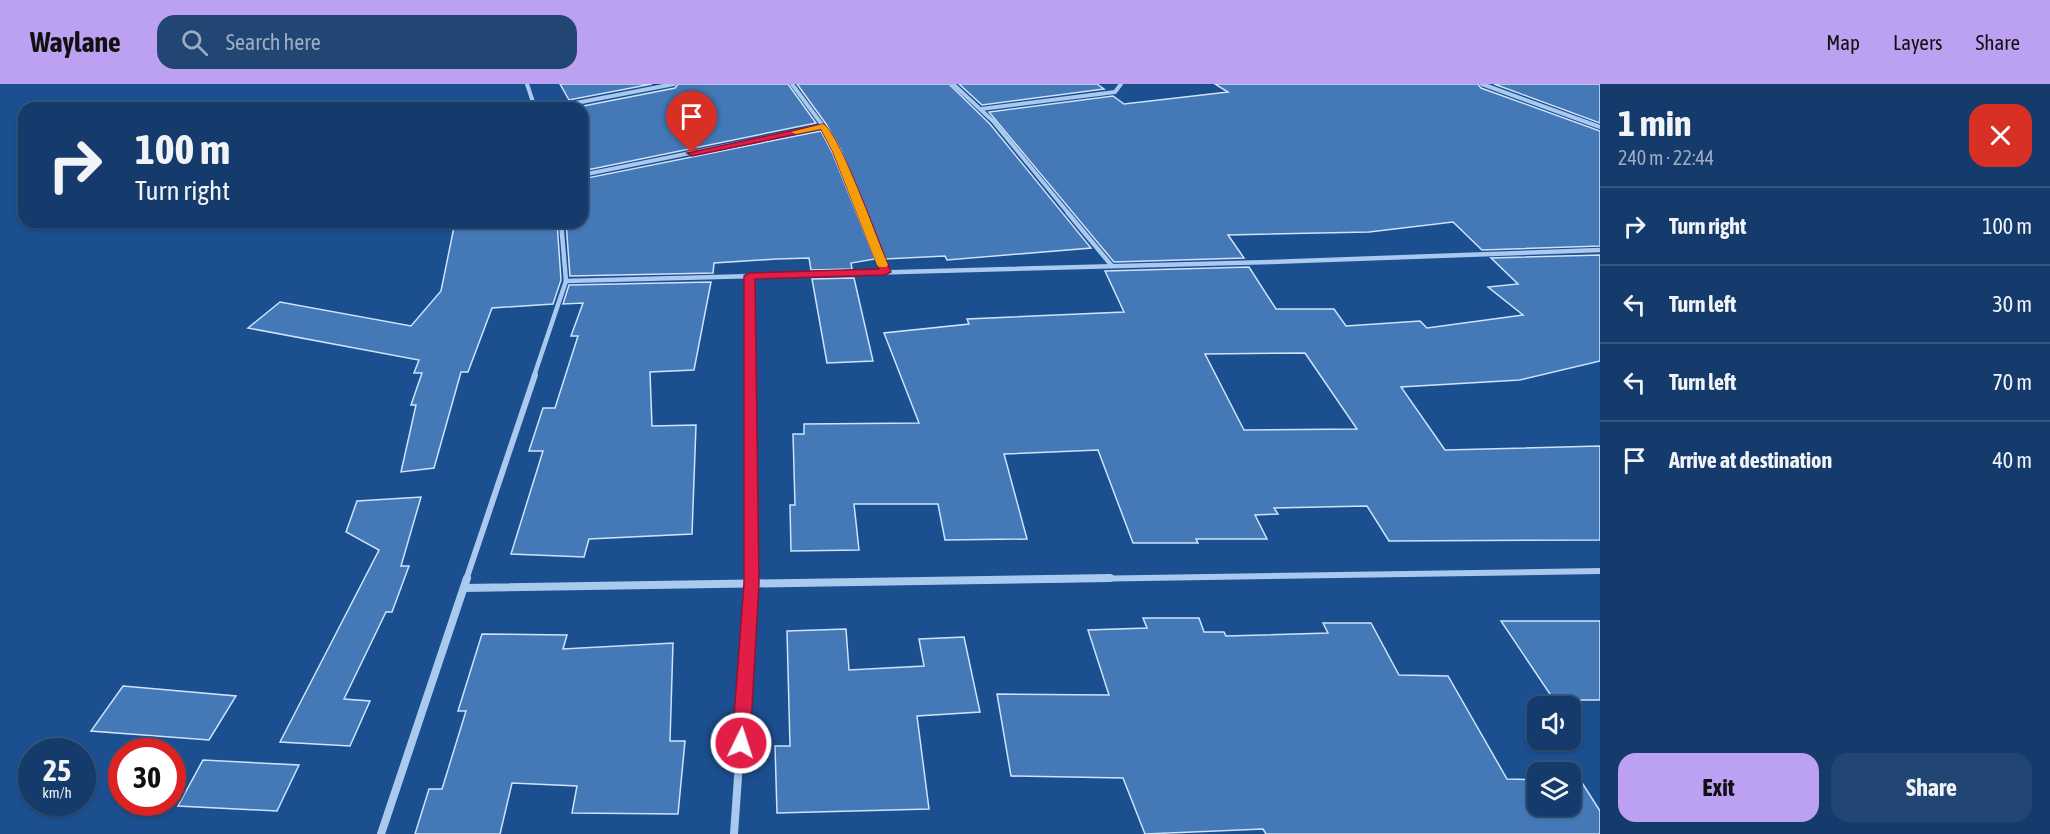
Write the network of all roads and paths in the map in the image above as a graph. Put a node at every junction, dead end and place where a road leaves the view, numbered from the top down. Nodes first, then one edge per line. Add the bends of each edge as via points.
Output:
1 (527, 84) edge
2 (674, 84) edge
3 (792, 84) edge
4 (953, 84) edge
5 (1121, 84) edge
6 (1482, 84) edge
7 (533, 102) edge
8 (581, 102) edge
9 (981, 109) junction
10 (823, 126) junction
11 (1600, 127) edge
12 (588, 174) edge
13 (562, 228) edge
14 (1600, 250) edge
15 (1112, 266) junction
16 (885, 272) junction
17 (749, 276) junction
18 (566, 281) junction
19 (1600, 571) edge
20 (752, 583) junction
21 (464, 588) junction
22 (381, 834) edge
23 (734, 834) edge

1 - 7 street
2 - 8 street
3 - 10 street
4 - 9 street
5 - 9 street via 1115,92
6 - 11 street
9 - 15 street
10 - 12 street
10 - 16 street
13 - 18 street
14 - 15 street
15 - 16 street
16 - 17 street
17 - 18 street
17 - 20 street
18 - 21 street
19 - 20 street
20 - 21 street
20 - 23 street
21 - 22 street

